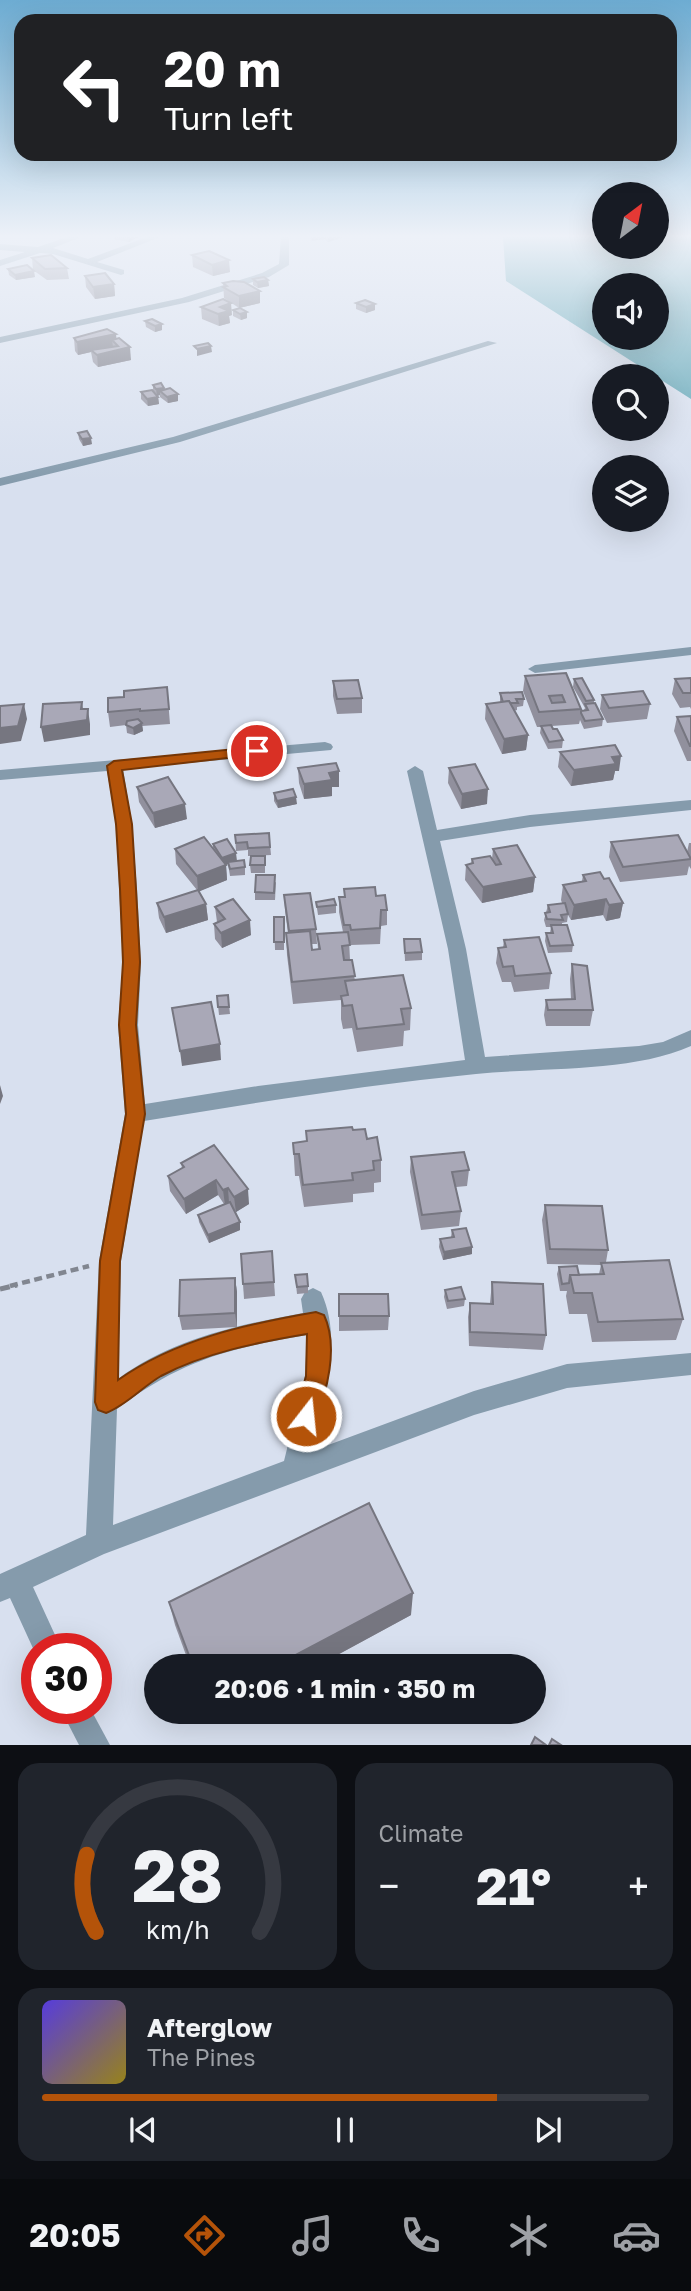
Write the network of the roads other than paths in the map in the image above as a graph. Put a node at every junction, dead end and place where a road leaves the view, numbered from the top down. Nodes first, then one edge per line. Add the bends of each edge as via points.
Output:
1 (99, 318) edge
2 (0, 340) edge
3 (492, 343) dead end
4 (0, 482) edge
5 (691, 651) edge
6 (536, 669) dead end
7 (325, 747) dead end
8 (114, 766) junction
9 (415, 771) dead end
10 (0, 775) edge
11 (691, 805) edge
12 (431, 837) junction
13 (691, 1038) edge
14 (476, 1066) junction
15 (135, 1114) junction
16 (691, 1364) edge
17 (106, 1402) junction
18 (294, 1472) junction
19 (99, 1543) junction
20 (8, 1584) edge
21 (38, 1633) edge
22 (83, 1724) edge
23 (95, 1745) edge

1 - 2 street
3 - 4 street via 176,440
5 - 6 street
7 - 8 street
8 - 10 street
8 - 15 street via 128,889 132,962 128,1025
9 - 12 street
11 - 12 street via 530,821
12 - 14 street via 457,949
13 - 14 street via 639,1054
14 - 15 street
15 - 17 street via 110,1261
16 - 18 street via 567,1376 474,1403
17 - 18 street via 175,1358 315,1311 320,1344 317,1376
17 - 19 street
18 - 19 street
19 - 20 street
20 - 21 street
22 - 23 street

